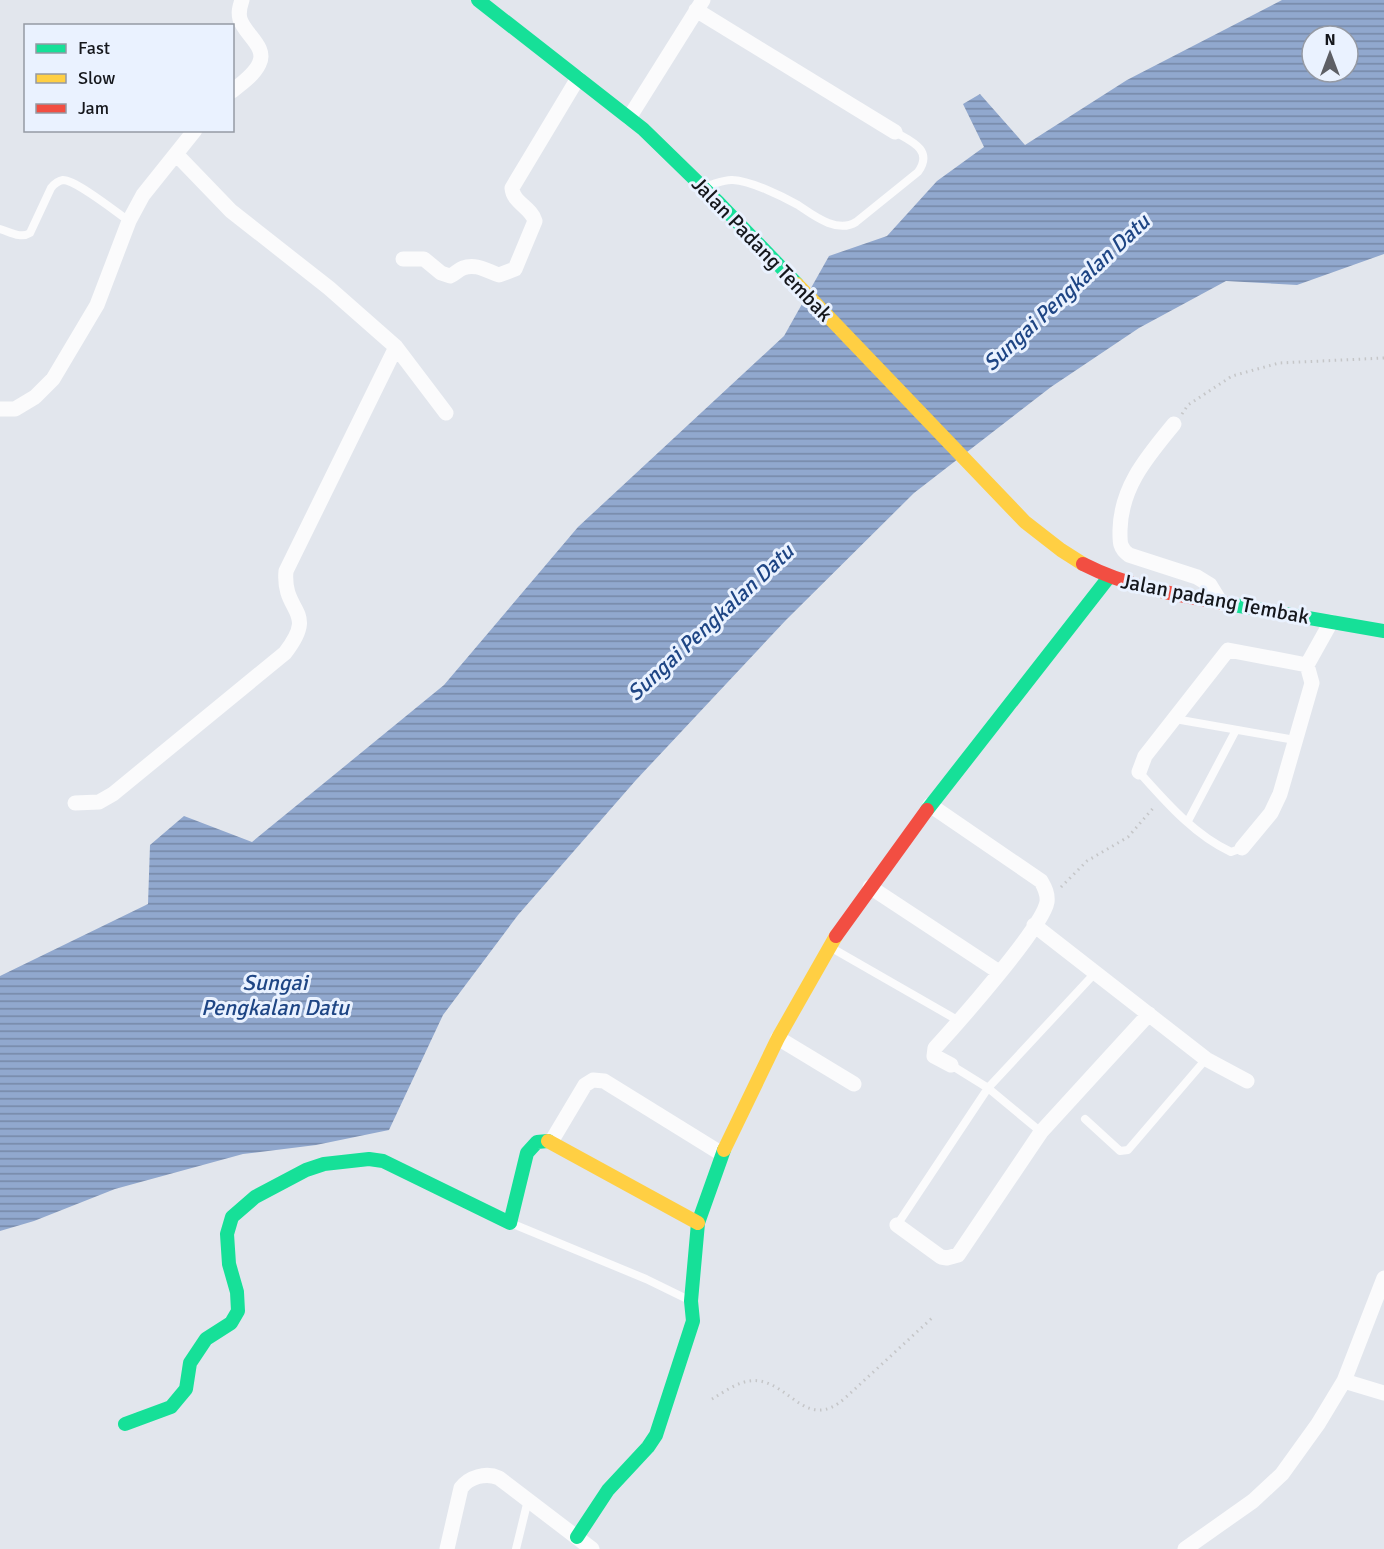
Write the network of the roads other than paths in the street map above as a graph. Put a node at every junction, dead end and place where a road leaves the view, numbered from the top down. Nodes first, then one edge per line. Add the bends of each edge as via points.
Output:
1 (242, 0) edge
2 (481, 1) edge
3 (700, 5) edge
4 (578, 78) junction
5 (234, 90) edge
6 (629, 118) junction
7 (193, 132) edge
8 (895, 132) joint
9 (176, 154) junction
10 (702, 187) junction
11 (129, 221) junction
12 (0, 229) edge
13 (403, 259) dead end
14 (396, 347) junction
15 (0, 409) edge
16 (446, 413) dead end
17 (1174, 424) road end
18 (1025, 522) joint
19 (1109, 577) junction
20 (1221, 603) junction
21 (1331, 622) junction
22 (1384, 631) edge
23 (1307, 664) junction
24 (1175, 719) junction
25 (1236, 730) junction
26 (1296, 740) junction
27 (1139, 772) joint
28 (75, 803) dead end
29 (930, 805) junction
30 (1188, 821) junction
31 (1242, 848) joint
32 (870, 887) junction
33 (1034, 926) junction
34 (829, 946) junction
35 (999, 972) junction
36 (1095, 973) junction
37 (1149, 1014) junction
38 (959, 1021) junction
39 (778, 1038) junction
40 (1206, 1059) junction
41 (951, 1065) joint
42 (1247, 1081) dead end
43 (854, 1084) dead end
44 (988, 1088) junction
45 (1084, 1119) dead end
46 (1041, 1132) junction
47 (551, 1142) junction
48 (722, 1154) junction
49 (510, 1223) junction
50 (698, 1223) junction
51 (897, 1225) joint
52 (1384, 1278) edge
53 (691, 1301) junction
54 (1344, 1381) junction
55 (1384, 1393) edge
56 (125, 1424) dead end
57 (528, 1500) junction
58 (577, 1537) junction
59 (447, 1549) edge
60 (516, 1549) edge
61 (592, 1549) edge
62 (1185, 1549) edge

1 - 5 street via 240,21 261,57 255,70
2 - 4 street, Jalan Padang Tembak
3 - 6 street
3 - 8 street
4 - 6 street, Jalan Padang Tembak
4 - 13 street via 512,188 513,196 535,221 515,269 499,275 470,266 450,276 424,260
6 - 10 street, Jalan Padang Tembak
7 - 9 street
8 - 10 lane via 922,150 923,165 849,226 823,221 746,182 731,179
9 - 11 street via 143,195
9 - 14 street via 231,212 329,288
10 - 18 street, Jalan Padang Tembak
11 - 12 lane via 75,183 64,180 51,188 30,233 20,236
11 - 15 street via 97,305 53,379 15,409
14 - 16 street
14 - 28 street via 286,571 286,592 301,627 294,641 285,653 113,794 99,802
17 - 20 street via 1140,465 1127,492 1120,513 1120,545 1129,555 1197,577 1210,585
18 - 19 street, Jalan padang Tembak via 1061,550
19 - 20 street, Jalan padang Tembak
19 - 29 street
20 - 21 street, Jalan padang Tembak
21 - 22 street, Jalan padang Tembak
21 - 23 street
23 - 24 street via 1228,650
23 - 26 street via 1312,683
24 - 25 lane
24 - 27 street via 1145,756
25 - 26 lane
25 - 30 lane
26 - 31 street via 1271,813
27 - 30 lane
29 - 32 street
29 - 33 street via 1041,881 1047,902
30 - 31 lane via 1217,845 1231,852
32 - 34 street
32 - 35 street
33 - 35 street
33 - 36 street
34 - 38 lane
34 - 39 street
35 - 38 street
36 - 37 street
36 - 44 lane
37 - 40 street
37 - 46 street
38 - 41 street via 933,1052 937,1059
39 - 43 street
39 - 48 street
40 - 42 street
40 - 45 lane via 1128,1150 1120,1151
41 - 44 lane
44 - 46 lane
44 - 51 lane
46 - 51 street via 958,1256 941,1257
47 - 48 street via 585,1085 593,1080 604,1081
47 - 49 street via 544,1140 530,1146
47 - 50 street
48 - 50 street
49 - 53 lane
49 - 56 street via 383,1161 324,1164 306,1170 255,1197 232,1217 227,1234 238,1311 231,1323 206,1339 190,1363 186,1389 171,1407
50 - 53 street
52 - 54 street
53 - 58 street via 693,1321 656,1435 608,1490
54 - 55 street
54 - 62 street via 1282,1474 1253,1501
57 - 58 street
57 - 59 street via 495,1476 487,1474 466,1482 459,1492
57 - 60 lane
58 - 61 street

